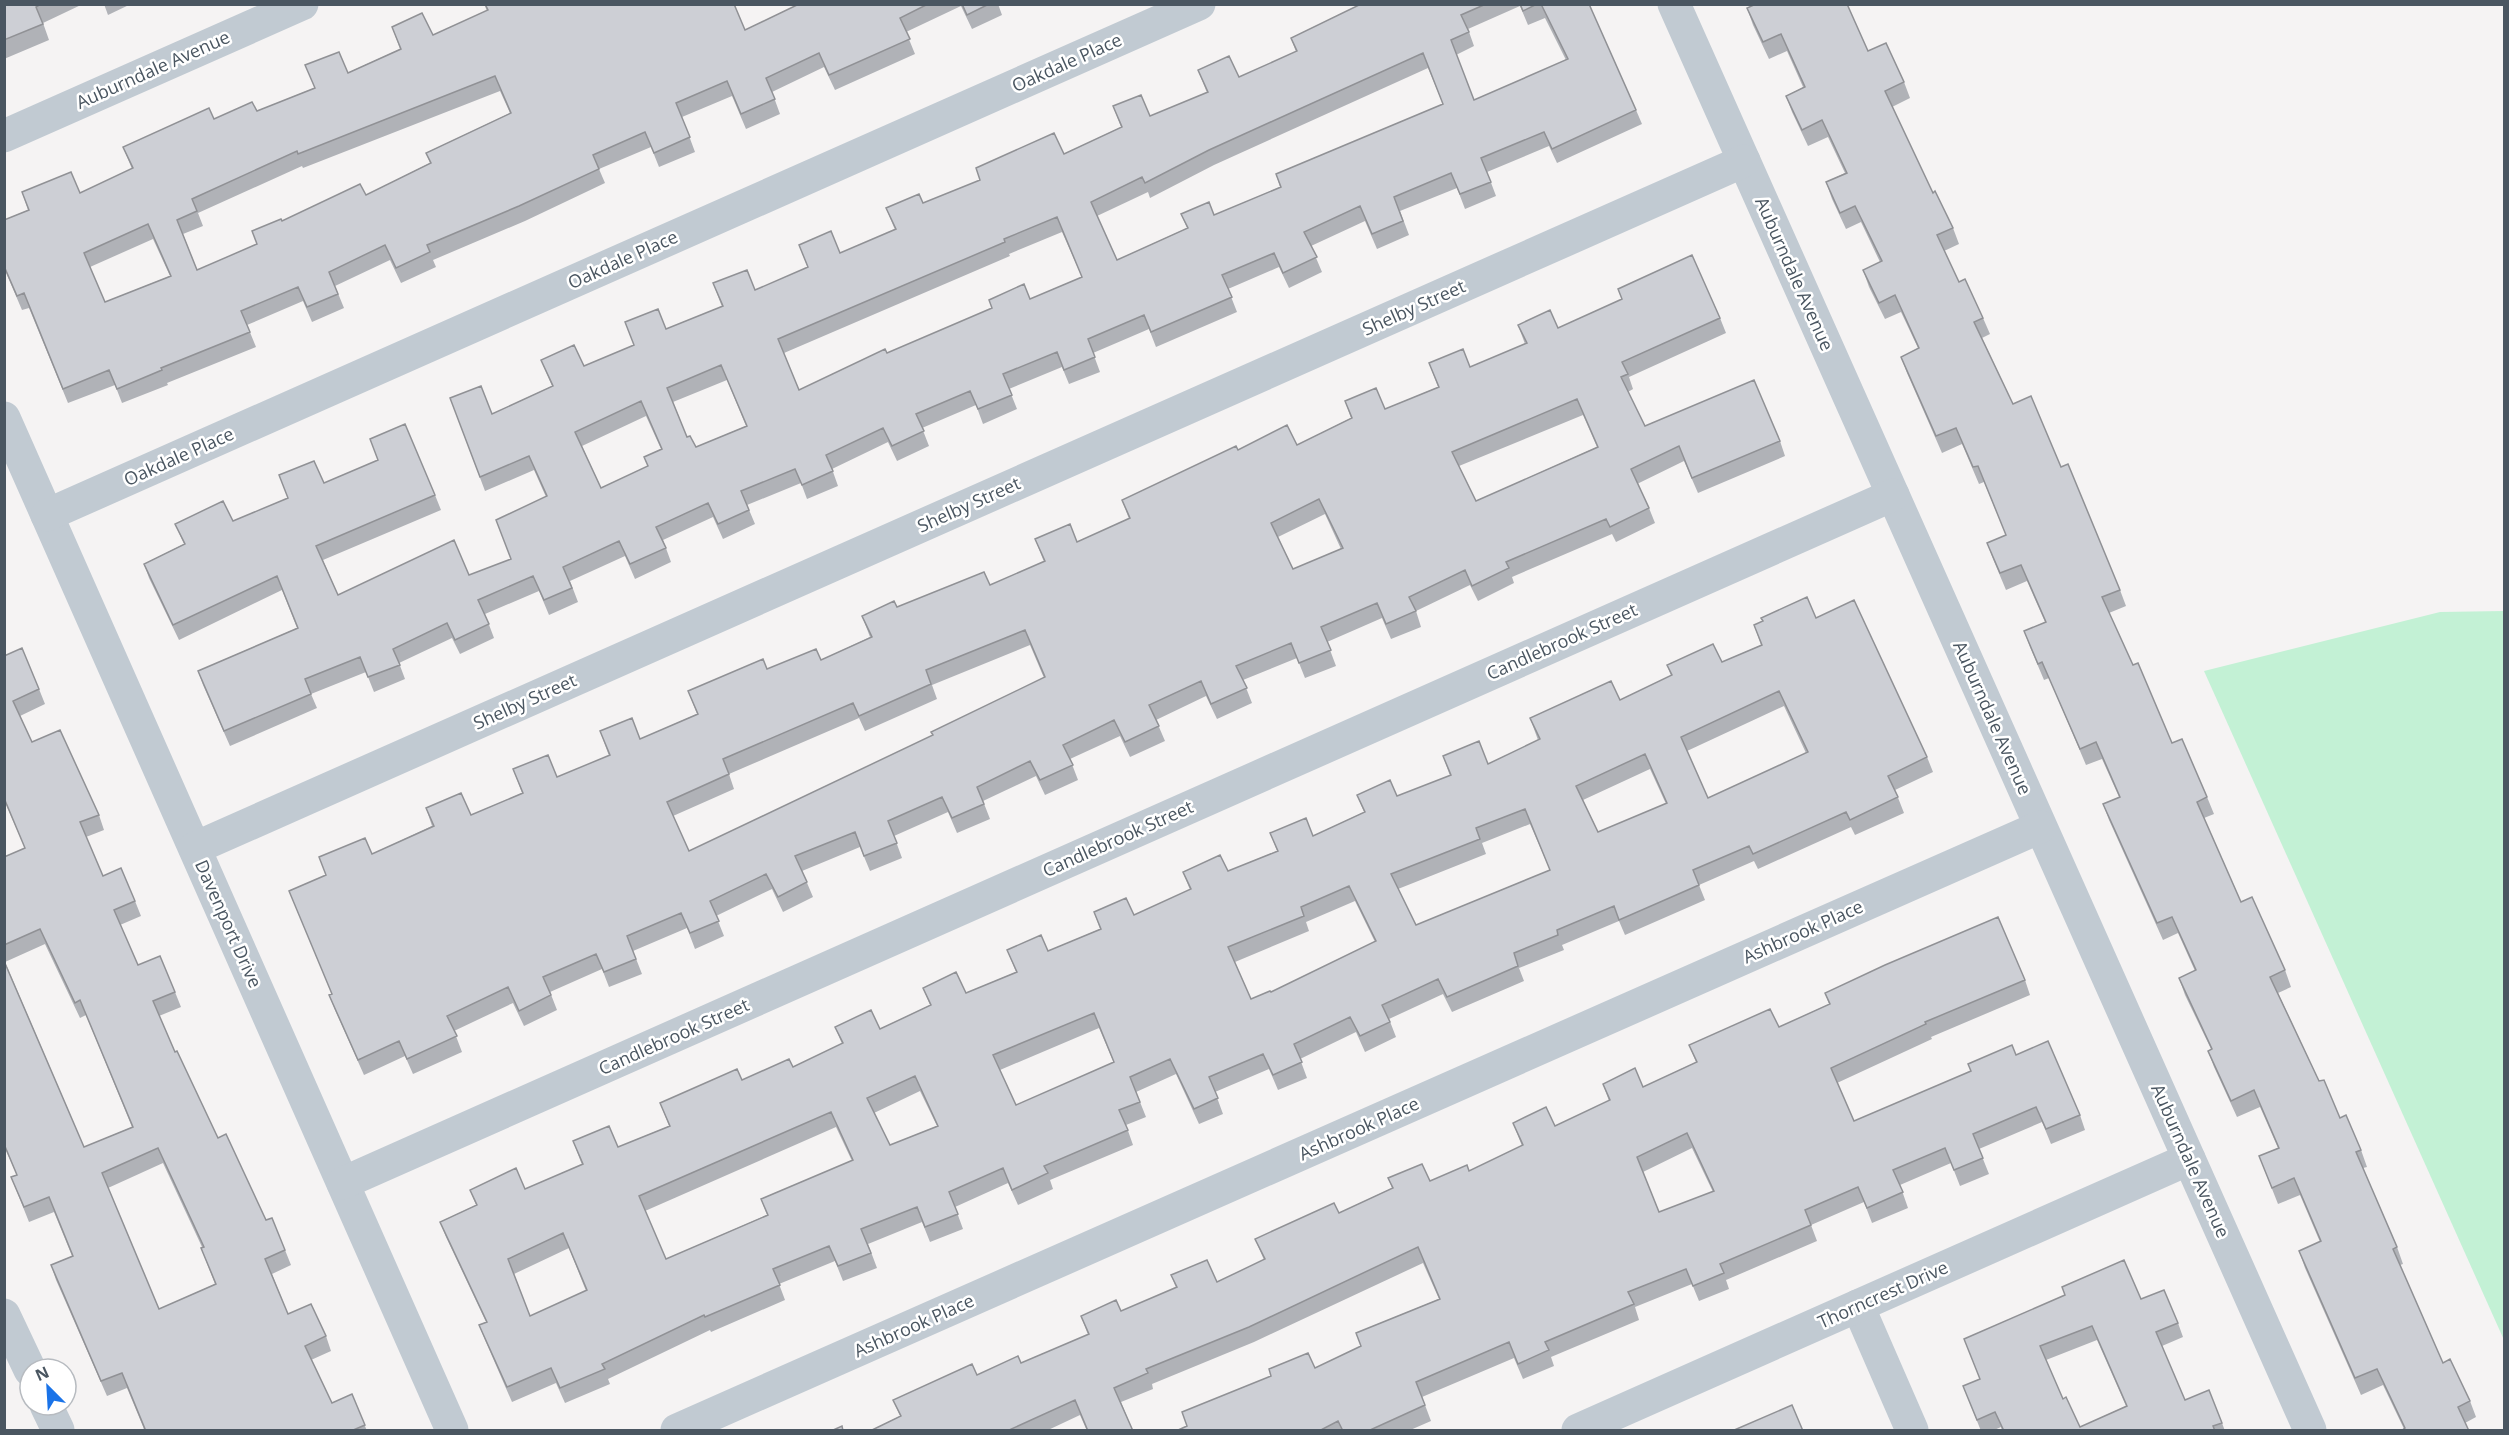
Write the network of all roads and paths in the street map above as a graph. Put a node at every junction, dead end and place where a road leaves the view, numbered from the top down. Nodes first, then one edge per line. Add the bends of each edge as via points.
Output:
1 (302, 4) edge
2 (1199, 4) edge
3 (1674, 4) edge
4 (4, 136) edge
5 (1744, 161) junction
6 (4, 418) edge
7 (1893, 495) junction
8 (48, 515) junction
9 (2040, 827) junction
10 (195, 848) junction
11 (2189, 1159) junction
12 (343, 1184) junction
13 (1858, 1306) junction
14 (4, 1315) edge
15 (24, 1357) edge
16 (52, 1417) edge
17 (58, 1431) edge
18 (452, 1431) edge
19 (677, 1431) edge
20 (1578, 1431) edge
21 (1912, 1431) edge
22 (2310, 1431) edge

1 - 4 street, Auburndale Avenue
2 - 8 street, Oakdale Place
3 - 5 street, Auburndale Avenue
5 - 7 street, Auburndale Avenue
5 - 10 street, Shelby Street
6 - 8 street, Davenport Drive
7 - 9 street, Auburndale Avenue
7 - 12 street, Candlebrook Street
8 - 10 street, Davenport Drive
9 - 11 street, Auburndale Avenue
9 - 19 street, Ashbrook Place
10 - 12 street, Davenport Drive
11 - 13 street, Thorncrest Drive
11 - 22 street, Auburndale Avenue
12 - 18 street, Davenport Drive
13 - 20 street, Thorncrest Drive
13 - 21 street
14 - 15 street
16 - 17 street

